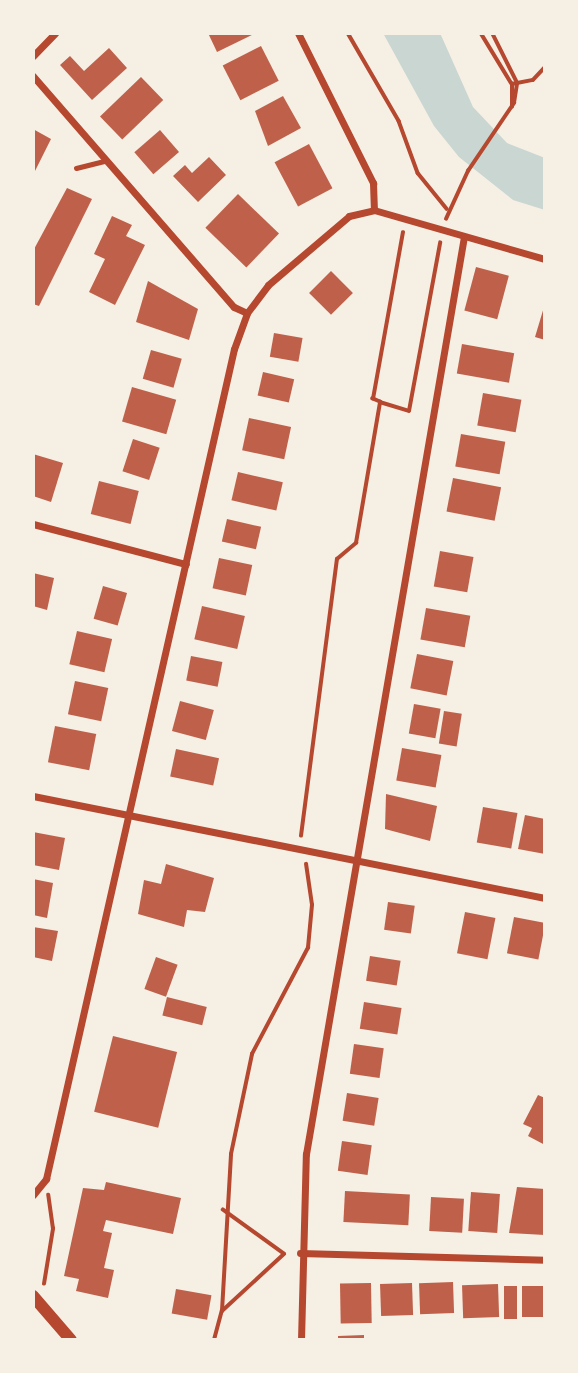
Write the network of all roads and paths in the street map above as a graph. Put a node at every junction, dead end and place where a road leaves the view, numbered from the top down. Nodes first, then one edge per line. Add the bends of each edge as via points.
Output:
1 (55, 33) edge
2 (298, 33) edge
3 (348, 33) edge
4 (481, 33) edge
5 (492, 33) edge
6 (33, 56) edge
7 (545, 67) edge
8 (33, 76) edge
9 (515, 83) junction
10 (107, 160) junction
11 (76, 168) dead end
12 (374, 209) junction
13 (406, 220) junction
14 (464, 236) junction
15 (440, 243) dead end
16 (545, 259) edge
17 (247, 313) junction
18 (380, 402) junction
19 (33, 524) edge
20 (186, 564) junction
21 (33, 796) edge
22 (128, 815) junction
23 (305, 852) junction
24 (356, 859) junction
25 (545, 898) edge
26 (46, 1180) junction
27 (33, 1195) edge
28 (223, 1210) junction
29 (300, 1253) junction
30 (545, 1260) edge
31 (51, 1292) dead end
32 (33, 1296) edge
33 (222, 1311) junction
34 (71, 1340) edge
35 (214, 1340) edge
36 (301, 1340) edge

1 - 6 street
2 - 12 street via 373,183
3 - 9 path via 438,206 447,209 512,109
4 - 9 path
5 - 9 path
7 - 9 path
8 - 10 street
10 - 11 lane
10 - 17 street via 234,307
12 - 13 street
12 - 17 street via 349,216 268,285
13 - 14 street
13 - 18 path via 373,400
14 - 16 street
14 - 24 street
15 - 18 path via 409,411
17 - 20 street
18 - 23 path via 356,542 337,559 299,831
19 - 20 street
20 - 22 street
21 - 22 street
22 - 23 street
22 - 26 street
23 - 24 street
23 - 28 path via 312,905 308,948 252,1054
24 - 25 street
24 - 29 street via 306,1154
26 - 27 street
26 - 31 path via 53,1229 43,1283
28 - 33 path
28 - 33 path via 284,1254
29 - 30 street
29 - 36 street
32 - 34 street
33 - 35 path

